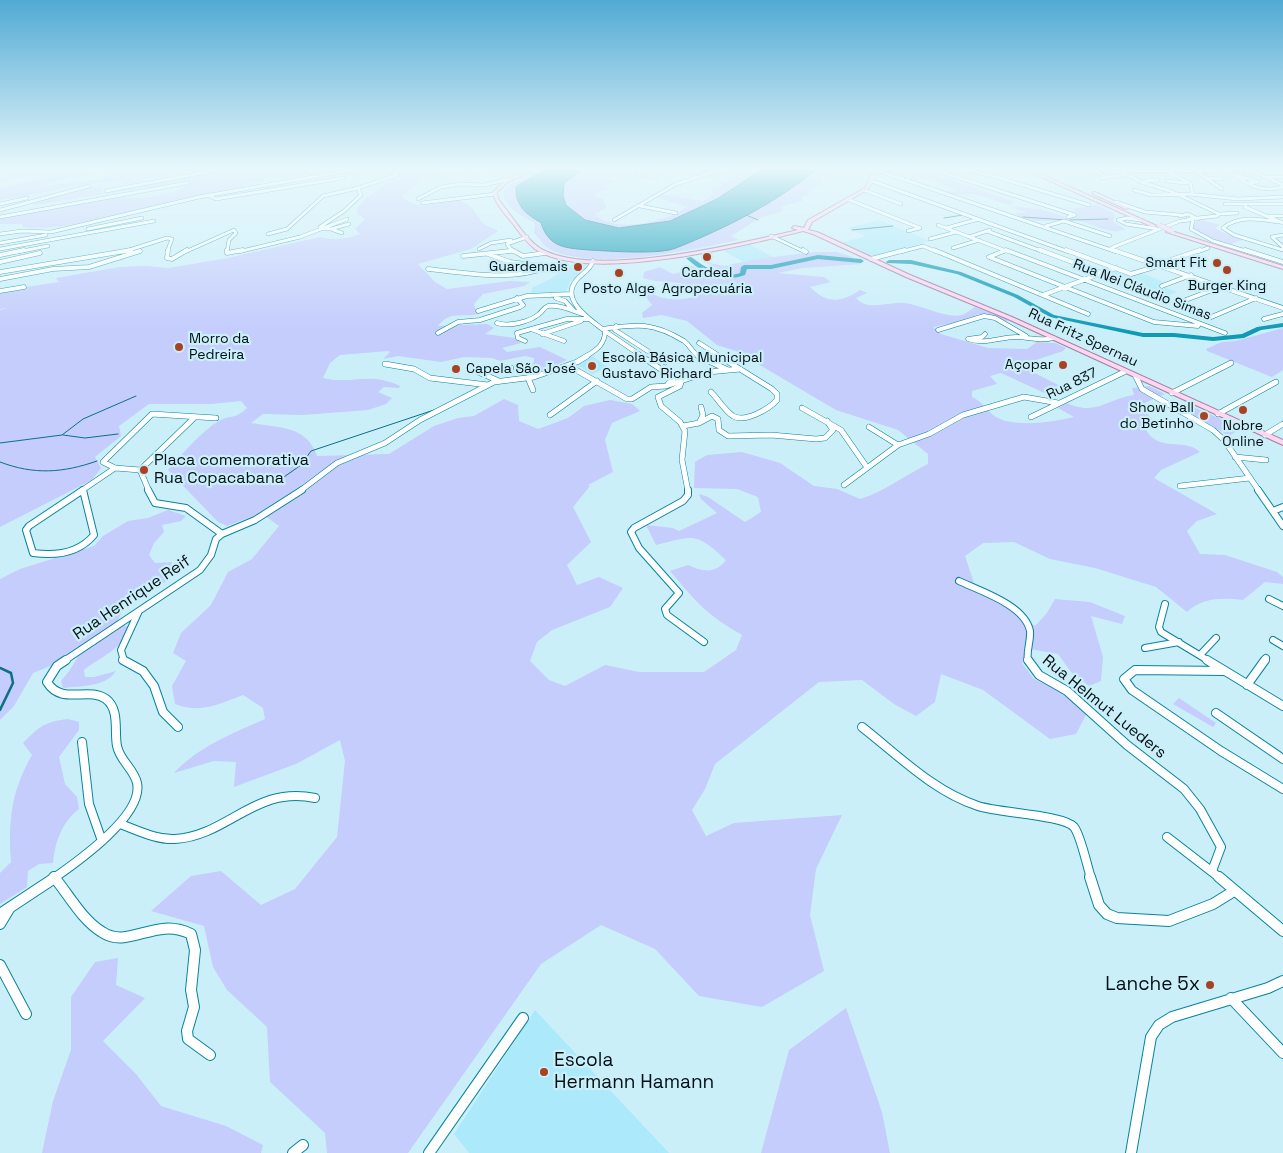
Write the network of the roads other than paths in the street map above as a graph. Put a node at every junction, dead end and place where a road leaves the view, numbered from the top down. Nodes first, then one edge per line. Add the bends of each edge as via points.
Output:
1 (97, 222) edge
2 (120, 222) edge
3 (150, 222) edge
4 (295, 222) edge
5 (325, 222) edge
6 (339, 222) edge
7 (515, 222) edge
8 (520, 222) edge
9 (802, 222) edge
10 (810, 222) edge
11 (905, 222) edge
12 (969, 222) edge
13 (987, 222) edge
14 (1032, 222) edge
15 (1061, 222) edge
16 (1066, 222) edge
17 (1118, 222) edge
18 (1120, 222) edge
19 (1147, 222) edge
20 (1151, 222) edge
21 (1153, 222) edge
22 (1178, 222) edge
23 (1191, 222) edge
24 (1235, 222) edge
25 (1274, 222) edge
26 (1278, 222) joint
27 (350, 224) dead end
28 (1283, 224) edge
29 (796, 225) junction
30 (938, 225) dead end
31 (808, 226) junction
32 (1045, 226) junction
33 (1001, 227) junction
34 (1140, 227) junction
35 (320, 228) junction
36 (946, 228) junction
37 (1165, 228) junction
38 (331, 229) junction
39 (1148, 229) junction
40 (801, 230) junction
41 (908, 231) dead end
42 (987, 231) junction
43 (956, 232) junction
44 (342, 233) dead end
45 (815, 233) junction
46 (1144, 233) junction
47 (0, 234) edge
48 (268, 234) dead end
49 (1283, 235) edge
50 (771, 236) junction
51 (968, 236) junction
52 (1110, 236) dead end
53 (527, 237) junction
54 (518, 239) junction
55 (930, 239) dead end
56 (978, 240) junction
57 (0, 243) edge
58 (140, 245) dead end
59 (48, 246) dead end
60 (147, 246) junction
61 (953, 248) dead end
62 (1111, 248) junction
63 (1208, 248) dead end
64 (0, 249) edge
65 (479, 249) dead end
66 (1283, 249) edge
67 (510, 251) junction
68 (1004, 251) junction
69 (806, 252) dead end
70 (40, 253) dead end
71 (545, 253) junction
72 (488, 254) junction
73 (0, 255) edge
74 (678, 255) junction
75 (90, 256) junction
76 (463, 256) dead end
77 (871, 260) junction
78 (0, 262) edge
79 (593, 262) junction
80 (1160, 265) junction
81 (1283, 265) edge
82 (1116, 268) junction
83 (428, 269) dead end
84 (0, 272) edge
85 (1102, 273) junction
86 (1191, 275) junction
87 (0, 280) edge
88 (1085, 280) junction
89 (1162, 286) dead end
90 (1223, 286) junction
91 (1066, 287) junction
92 (24, 288) dead end
93 (0, 291) edge
94 (570, 294) junction
95 (1044, 295) junction
96 (517, 298) junction
97 (556, 298) dead end
98 (1256, 298) junction
99 (1175, 304) dead end
100 (1283, 308) edge
101 (478, 311) dead end
102 (574, 312) junction
103 (1088, 314) dead end
104 (1283, 314) edge
105 (585, 318) junction
106 (1209, 318) dead end
107 (1264, 319) dead end
108 (497, 323) dead end
109 (1202, 325) junction
110 (616, 326) junction
111 (531, 328) junction
112 (603, 330) junction
113 (938, 330) dead end
114 (438, 333) dead end
115 (1225, 333) dead end
116 (542, 334) junction
117 (984, 334) dead end
118 (1027, 336) junction
119 (1053, 338) junction
120 (525, 341) dead end
121 (564, 341) dead end
122 (699, 343) dead end
123 (666, 362) dead end
124 (1231, 363) dead end
125 (385, 364) dead end
126 (569, 366) junction
127 (511, 368) dead end
128 (740, 369) junction
129 (728, 370) junction
130 (1124, 372) junction
131 (1136, 377) junction
132 (528, 378) junction
133 (499, 381) junction
134 (597, 381) junction
135 (681, 382) junction
136 (1276, 382) dead end
137 (488, 385) junction
138 (666, 386) junction
139 (533, 390) dead end
140 (711, 392) dead end
141 (1172, 394) junction
142 (1058, 403) junction
143 (701, 406) dead end
144 (802, 408) dead end
145 (1218, 414) junction
146 (550, 415) dead end
147 (195, 417) junction
148 (1030, 417) dead end
149 (216, 418) dead end
150 (827, 421) junction
151 (700, 423) junction
152 (1283, 424) edge
153 (683, 426) junction
154 (869, 427) dead end
155 (1264, 435) junction
156 (1283, 444) edge
157 (898, 445) junction
158 (1235, 457) junction
159 (1266, 460) dead end
160 (866, 466) junction
161 (115, 468) junction
162 (140, 470) junction
163 (1250, 478) junction
164 (844, 485) dead end
165 (1180, 486) dead end
166 (83, 490) junction
167 (1283, 507) edge
168 (1274, 511) junction
169 (1283, 526) edge
170 (222, 534) junction
171 (959, 581) dead end
172 (1269, 599) dead end
173 (1165, 604) dead end
174 (1283, 606) edge
175 (138, 613) junction
176 (1216, 638) dead end
177 (1272, 640) dead end
178 (704, 642) dead end
179 (1178, 642) junction
180 (1283, 646) edge
181 (1145, 648) dead end
182 (1200, 655) junction
183 (1266, 658) dead end
184 (1224, 670) junction
185 (1247, 685) junction
186 (1283, 706) edge
187 (1216, 713) dead end
188 (178, 727) dead end
189 (862, 727) dead end
190 (82, 742) dead end
191 (1283, 759) edge
192 (1283, 788) edge
193 (315, 798) dead end
194 (120, 824) junction
195 (1167, 837) dead end
196 (102, 841) junction
197 (1212, 871) junction
198 (54, 877) junction
199 (1234, 891) junction
200 (9, 908) junction
201 (0, 914) edge
202 (0, 924) edge
203 (1283, 931) edge
204 (0, 965) edge
205 (1283, 982) edge
206 (1231, 998) junction
207 (26, 1014) dead end
208 (523, 1018) dead end
209 (1283, 1053) edge
210 (210, 1054) dead end
211 (303, 1145) dead end
212 (294, 1153) edge
213 (429, 1153) edge
214 (1131, 1153) edge

1 - 47 street via 52,232
2 - 57 street
3 - 64 street
4 - 48 street via 287,229
5 - 35 street
6 - 35 street
7 - 53 main road
8 - 79 main road via 542,248 561,256
9 - 29 main road
10 - 31 main road
11 - 41 street via 920,228
12 - 36 street
13 - 33 street
14 - 32 street
15 - 32 street
16 - 52 street
17 - 46 street
18 - 34 street
19 - 37 main road
20 - 37 main road
21 - 37 main road
22 - 37 street
23 - 81 street via 1191,229 1204,237
24 - 66 street via 1223,228 1234,235
25 - 26 street
26 - 28 street
27 - 38 street
29 - 31 main road
29 - 40 main road
29 - 74 main road via 753,239
30 - 36 street, Rua Nei Cláudio Simas
31 - 40 main road
31 - 45 main road
32 - 62 street
33 - 42 street
33 - 82 street
34 - 39 street
34 - 46 street via 1134,228
35 - 38 street
35 - 60 street via 300,237 233,253 227,253 228,240 236,233 234,230 172,259 166,258 172,239
36 - 43 street, Rua Nei Cláudio Simas
37 - 39 street
37 - 46 street
37 - 81 main road
38 - 44 street
39 - 46 street
40 - 45 main road
40 - 50 main road
42 - 51 street
42 - 85 street
43 - 51 street, Rua Nei Cláudio Simas
43 - 55 street
45 - 77 main road
46 - 62 street
49 - 66 street via 1272,237
50 - 69 street
50 - 74 main road
51 - 56 street, Rua Nei Cláudio Simas
53 - 54 street
53 - 71 main road
54 - 65 street via 491,243
54 - 67 street via 507,244
56 - 61 street
56 - 68 street, Rua Nei Cláudio Simas
58 - 75 street
59 - 73 street
60 - 75 street
60 - 87 street via 125,257 88,266 53,269
62 - 80 street
63 - 80 street
67 - 71 street via 526,256
67 - 72 street
68 - 88 street, Rua Nei Cláudio Simas
68 - 91 street via 989,257
70 - 78 street
71 - 79 main road
72 - 76 street
72 - 83 street via 510,262 548,267 524,273 490,274
74 - 79 main road
75 - 84 street
77 - 95 street via 923,246
77 - 119 main road, Rua Fritz Spernau
79 - 94 street via 572,283
80 - 82 street via 1132,274
80 - 86 street
82 - 85 street
85 - 88 street
86 - 89 street
86 - 90 street
88 - 91 street
88 - 109 street, Rua Nei Cláudio Simas
90 - 98 street
90 - 99 street
91 - 95 street
91 - 109 street via 1158,323
92 - 93 street
94 - 96 street via 536,294
94 - 105 street
95 - 103 street
96 - 101 street
96 - 114 street via 523,305 520,307 480,320 454,324
97 - 102 street via 565,301
98 - 100 street
98 - 106 street
102 - 105 street
102 - 108 street via 549,306 523,320 506,325
104 - 107 street
105 - 111 street via 567,318
105 - 112 street
105 - 116 street
109 - 115 street, Rua Nei Cláudio Simas
110 - 112 street
110 - 123 street via 615,330
110 - 129 street via 639,324 666,331 686,343 694,354
111 - 116 street
111 - 120 street via 516,334
112 - 126 street via 605,339 599,348
112 - 138 street via 673,377
113 - 118 street via 984,316 995,318
116 - 121 street
117 - 118 street via 968,339 979,342
118 - 119 street via 1045,340
119 - 130 main road, Rua Fritz Spernau
122 - 128 street
124 - 141 street
125 - 137 street via 414,369 430,378
126 - 132 street
126 - 134 street
127 - 133 street via 478,372
128 - 129 street
128 - 140 street via 776,394 777,400 772,406 736,417
129 - 135 street via 708,372
130 - 131 main road, Rua Fritz Spernau
130 - 142 street, Rua 837
131 - 141 main road, Rua Fritz Spernau
131 - 158 street via 1142,389 1213,430
132 - 133 street
132 - 139 street
133 - 137 street
134 - 138 street via 627,399 646,389
134 - 146 street
135 - 138 street
135 - 153 street via 680,386 658,397 660,405
136 - 145 street
137 - 170 street via 420,420 385,443 337,464 287,501
141 - 145 main road, Rua Fritz Spernau
142 - 148 street, Rua 837
142 - 157 street via 1024,397 963,416 929,434
143 - 151 street via 703,415
144 - 150 street
145 - 155 main road, Rua Fritz Spernau
147 - 149 street
147 - 161 street via 152,414 105,457 104,464
147 - 162 street
150 - 151 street via 831,435 816,439 728,436 718,430 716,417
150 - 160 street via 841,430
151 - 153 street
152 - 155 street
153 - 178 street via 686,437 682,462 688,477 688,494 683,501 631,532 639,548 679,593 665,609 667,615
154 - 157 street
155 - 156 main road, Rua Fritz Spernau
157 - 160 street
158 - 159 street
158 - 163 street
160 - 164 street
161 - 162 street
161 - 166 street
162 - 170 street via 155,503 186,508
163 - 165 street
163 - 168 street
166 - 166 street via 28,526 26,530 33,553 52,554 85,544 91,539 94,535
167 - 168 street
168 - 169 street
170 - 175 street, Rua Henrique Reif via 216,539 211,556 200,570
171 - 197 street, Rua Helmut Lueders via 1018,612 1030,632 1026,652 1033,670 1068,692 1127,746 1184,790 1197,805 1221,847
172 - 174 street
173 - 179 street via 1159,630
175 - 188 street via 121,650 123,661 143,671 154,686 163,712
175 - 194 street, Rua Henrique Reif via 74,653 57,666 47,682 52,690 63,694 101,696 115,711 115,739 119,754 136,777 138,789 132,808
176 - 182 street
177 - 180 street
179 - 181 street
179 - 182 street
182 - 184 street
183 - 185 street
184 - 185 street
184 - 192 street via 1135,670 1124,680 1132,690 1221,751
185 - 186 street
187 - 191 street
189 - 199 street via 908,766 956,798 999,812 1068,822 1075,828 1099,905 1107,914 1117,918 1169,921 1213,904
190 - 196 street via 91,817
193 - 194 street via 294,793 264,802 197,834 176,839 161,838
194 - 196 street, Rua Henrique Reif
195 - 197 street
196 - 198 street, Rua Henrique Reif
197 - 199 street
198 - 200 street, Rua Henrique Reif
198 - 210 street via 96,928 110,936 130,936 172,926 180,926 191,934 195,950 191,983 194,1006 188,1039
199 - 203 street
200 - 201 street, Rua Henrique Reif
200 - 202 street
204 - 207 street
205 - 206 street
206 - 209 street
206 - 214 street via 1172,1017 1159,1025 1151,1037
208 - 213 street
211 - 212 street

